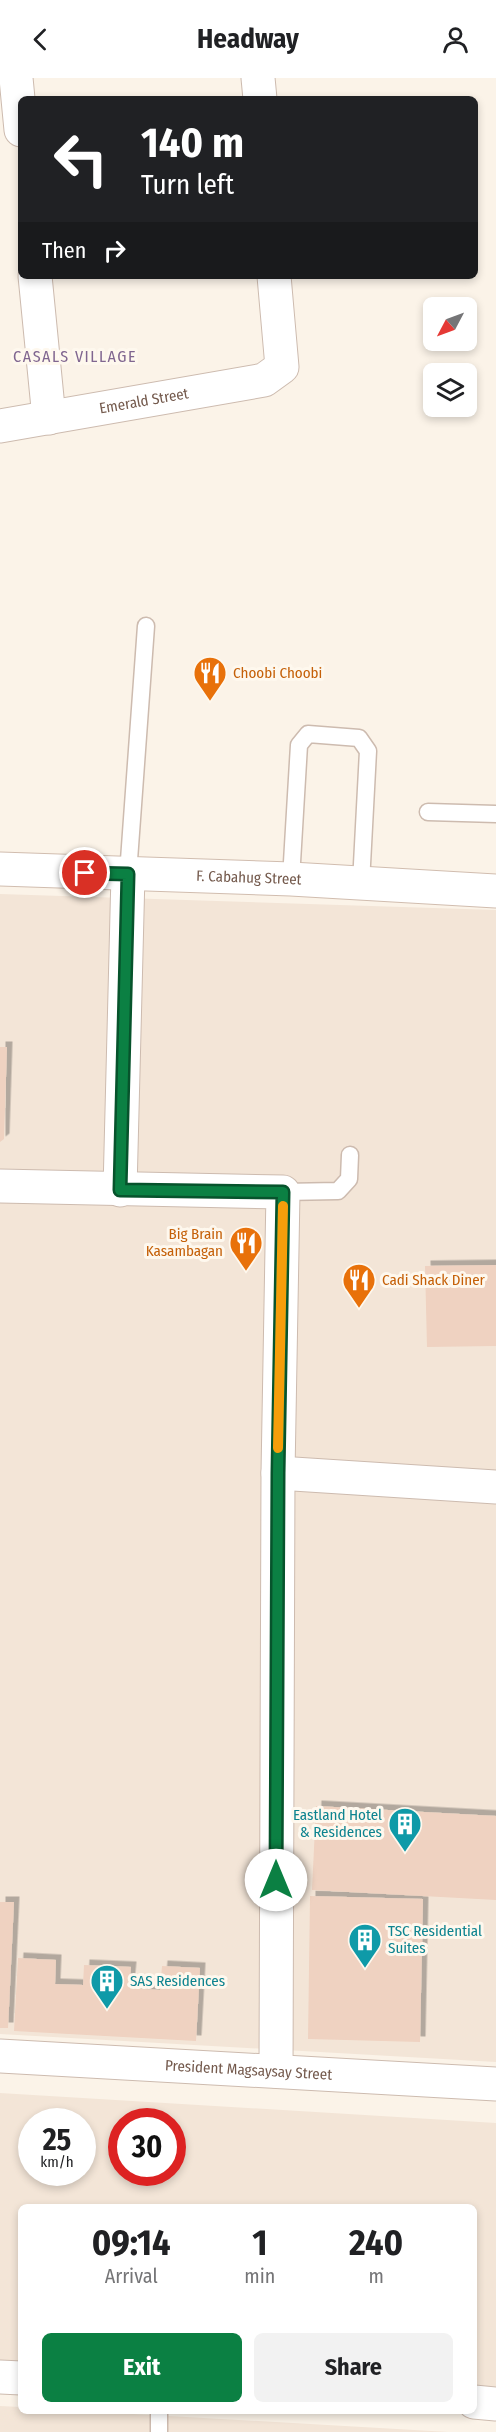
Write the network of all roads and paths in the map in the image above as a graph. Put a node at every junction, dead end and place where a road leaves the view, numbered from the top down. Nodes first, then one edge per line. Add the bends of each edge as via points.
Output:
1 (16, 78) edge
2 (258, 78) edge
3 (260, 96) edge
4 (18, 99) edge
5 (35, 279) edge
6 (274, 279) edge
7 (49, 418) junction
8 (0, 426) edge
9 (146, 626) dead end
10 (428, 812) dead end
11 (496, 813) edge
12 (0, 869) edge
13 (128, 874) junction
14 (291, 879) junction
15 (361, 883) junction
16 (496, 891) edge
17 (350, 1155) dead end
18 (0, 1186) edge
19 (120, 1190) junction
20 (283, 1192) junction
21 (278, 1473) junction
22 (496, 1487) edge
23 (0, 2056) edge
24 (276, 2071) junction
25 (496, 2084) edge
26 (0, 2377) edge
27 (18, 2379) edge
28 (477, 2402) edge
29 (496, 2404) edge
30 (159, 2414) edge
31 (159, 2432) edge

1 - 4 street
2 - 3 street
5 - 7 street
6 - 7 street, Emerald Street via 282,367 264,380
7 - 8 street, Emerald Street
9 - 13 lane
10 - 11 lane
12 - 13 street, F. Cabahug Street
13 - 14 street, F. Cabahug Street
13 - 19 street
14 - 15 street, F. Cabahug Street
14 - 15 lane via 299,745 308,734 359,738 368,751
15 - 16 street, F. Cabahug Street
17 - 20 lane via 349,1179 338,1191
18 - 19 street
19 - 20 street
20 - 21 street
21 - 22 street
21 - 24 street
23 - 24 street, President Magsaysay Street
24 - 25 street, President Magsaysay Street
26 - 27 street
28 - 29 street
30 - 31 lane

